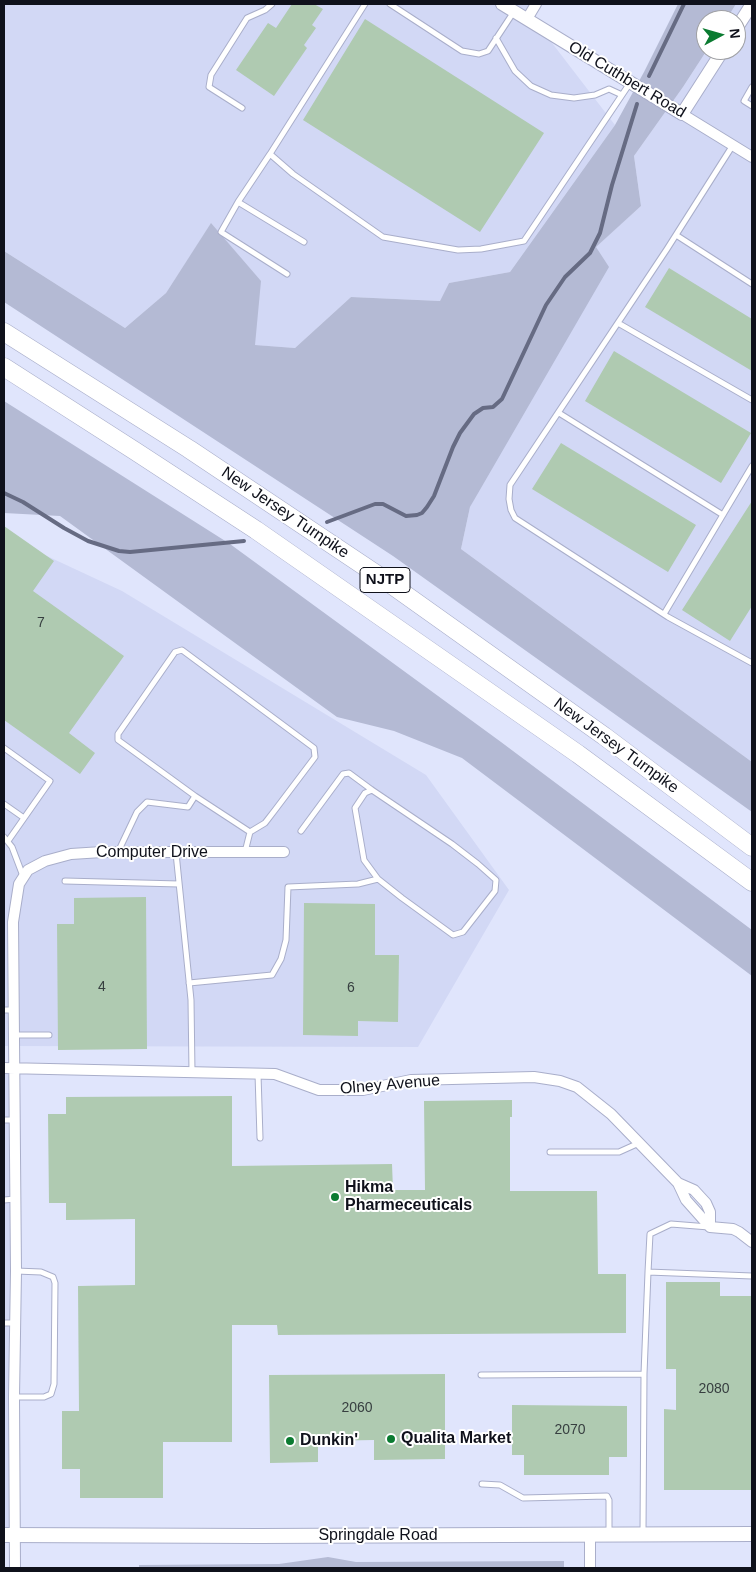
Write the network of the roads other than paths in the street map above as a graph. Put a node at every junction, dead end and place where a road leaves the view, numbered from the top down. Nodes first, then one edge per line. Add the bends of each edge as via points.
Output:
1 (272, 4) edge
2 (364, 4) edge
3 (390, 4) edge
4 (502, 4) edge
5 (536, 4) edge
6 (514, 11) junction
7 (527, 19) junction
8 (496, 38) junction
9 (716, 60) edge
10 (630, 82) junction
11 (752, 87) edge
12 (622, 94) junction
13 (752, 106) edge
14 (242, 108) dead end
15 (682, 114) junction
16 (733, 145) junction
17 (270, 154) junction
18 (752, 157) edge
19 (238, 202) junction
20 (676, 235) junction
21 (304, 242) dead end
22 (287, 274) dead end
23 (752, 284) edge
24 (618, 323) junction
25 (4, 332) edge
26 (4, 367) edge
27 (752, 400) edge
28 (559, 413) junction
29 (752, 466) edge
30 (723, 515) junction
31 (664, 614) junction
32 (752, 663) edge
33 (4, 748) edge
34 (372, 790) junction
35 (195, 796) junction
36 (4, 804) edge
37 (24, 818) junction
38 (301, 831) dead end
39 (250, 832) junction
40 (6, 839) edge
41 (752, 847) edge
42 (118, 852) junction
43 (284, 852) dead end
44 (176, 853) junction
45 (245, 853) junction
46 (24, 876) junction
47 (378, 879) junction
48 (65, 881) dead end
49 (752, 882) edge
50 (179, 884) junction
51 (189, 983) junction
52 (8, 1010) edge
53 (13, 1035) junction
54 (49, 1035) dead end
55 (9, 1068) edge
56 (192, 1072) junction
57 (258, 1073) junction
58 (9, 1120) edge
59 (260, 1138) dead end
60 (639, 1143) junction
61 (550, 1152) dead end
62 (15, 1199) junction
63 (4, 1200) edge
64 (710, 1227) junction
65 (752, 1242) edge
66 (16, 1271) junction
67 (648, 1272) junction
68 (752, 1276) edge
69 (9, 1323) edge
70 (644, 1374) junction
71 (481, 1375) dead end
72 (9, 1376) edge
73 (14, 1398) junction
74 (482, 1484) dead end
75 (643, 1534) junction
76 (752, 1534) edge
77 (9, 1535) edge
78 (590, 1535) junction
79 (609, 1535) junction
80 (14, 1568) edge
81 (590, 1568) edge

1 - 14 lane via 247,18 211,76 209,87
2 - 17 lane
3 - 8 lane via 462,51 484,53
4 - 6 street, Old Cuthbert Road
5 - 7 street
6 - 7 street, Old Cuthbert Road
6 - 8 lane
7 - 10 street, Old Cuthbert Road
8 - 12 lane via 515,71 531,86 551,95 574,98 608,89
9 - 15 street
10 - 12 lane
10 - 15 street, Old Cuthbert Road
11 - 13 lane via 744,102
12 - 17 lane via 524,242 458,250 383,237 292,174
15 - 16 street, Old Cuthbert Road
16 - 18 street, Old Cuthbert Road
16 - 20 lane
17 - 19 lane
19 - 21 lane
19 - 22 lane via 222,232
20 - 23 lane
20 - 24 lane
24 - 27 lane
24 - 28 lane
25 - 41 highway, New Jersey Turnpike / NJTP via 189,449 382,578 604,736
26 - 49 highway, New Jersey Turnpike / NJTP via 256,530 578,754
28 - 30 lane
28 - 31 lane via 510,485 509,499 515,518
29 - 30 lane
30 - 31 lane
31 - 32 lane
33 - 37 lane via 50,781
34 - 38 lane via 349,773 343,774
34 - 47 lane via 355,808 364,860
34 - 47 lane via 452,844 496,880 495,891 463,932 453,935
35 - 39 lane
35 - 39 lane via 118,740 118,734 174,652 182,650 314,748 315,757 266,822
35 - 42 lane via 188,807 147,802 137,812
36 - 37 lane
37 - 40 lane
39 - 45 lane
40 - 46 lane
42 - 44 street, Computer Drive
42 - 46 street, Computer Drive via 71,854 45,861 28,870
43 - 45 street, Computer Drive
44 - 45 street, Computer Drive
44 - 50 lane
46 - 52 street via 19,884 13,922
47 - 51 lane via 358,884 288,887 286,940 272,975
48 - 50 lane
50 - 51 lane
51 - 56 lane
52 - 53 street
53 - 54 lane
53 - 55 street
55 - 56 street, Olney Avenue
55 - 58 street
56 - 57 street, Olney Avenue
57 - 59 lane
57 - 60 street, Olney Avenue via 275,1074 318,1090 363,1090 411,1080 534,1077 560,1081 577,1087 611,1114
58 - 62 street
60 - 61 lane via 619,1152
60 - 64 street, Olney Avenue via 678,1183 686,1200
62 - 63 lane
62 - 66 street
64 - 65 street via 732,1229
64 - 67 lane via 671,1224 650,1234
66 - 69 street
66 - 73 lane via 41,1272 55,1283 54,1384 51,1394 44,1397
67 - 68 lane
67 - 70 lane
69 - 72 street
70 - 71 lane
70 - 75 lane
72 - 73 street
73 - 77 street
74 - 79 lane via 500,1485 523,1498 607,1496
75 - 76 main road, Springdale Road
75 - 79 main road, Springdale Road
77 - 78 main road, Springdale Road
77 - 80 street
78 - 79 main road, Springdale Road
78 - 81 street

